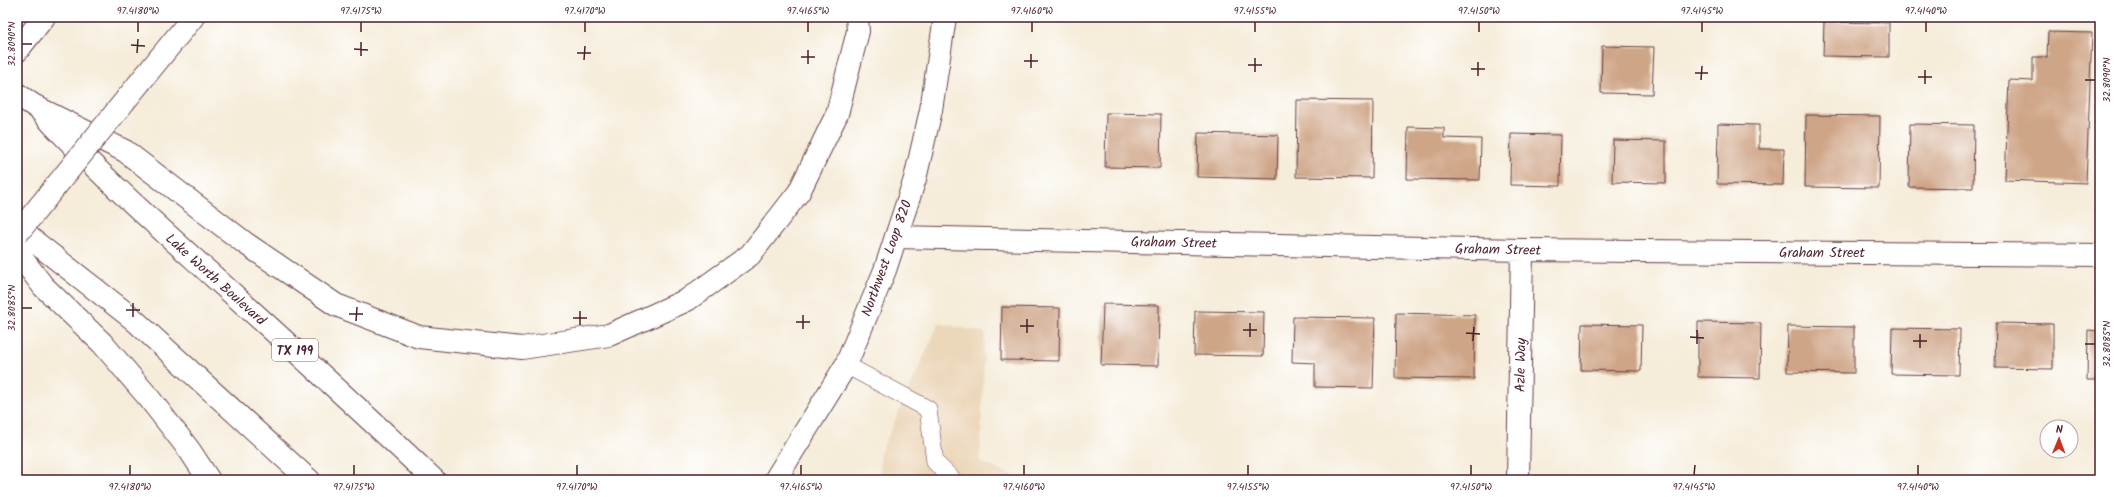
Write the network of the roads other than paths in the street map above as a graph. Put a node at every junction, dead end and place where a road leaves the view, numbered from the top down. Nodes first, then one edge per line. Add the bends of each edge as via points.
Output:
1 (44, 17) edge
2 (193, 17) edge
3 (857, 17) edge
4 (945, 17) edge
5 (17, 51) edge
6 (17, 94) edge
7 (36, 107) junction
8 (17, 228) edge
9 (17, 234) edge
10 (896, 237) junction
11 (1522, 250) junction
12 (17, 252) edge
13 (2100, 255) edge
14 (846, 365) junction
15 (209, 480) edge
16 (309, 480) edge
17 (434, 480) edge
18 (775, 480) edge
19 (953, 480) edge
20 (1518, 480) edge

1 - 5 main road
2 - 9 main road, bridge
3 - 7 main road via 858,31 837,114 799,192 750,255 686,300 610,335 522,348 420,337 336,305 244,243 125,151
4 - 10 main road, Northwest Loop 820 via 931,110 915,179
6 - 7 main road, Lake Worth Boulevard / TX 199
7 - 17 main road, Lake Worth Boulevard / TX 199 via 154,224 354,404
8 - 16 main road via 132,318
10 - 11 main road, Graham Street
10 - 14 main road, Northwest Loop 820
11 - 13 main road, Graham Street
11 - 20 main road, Azle Way
12 - 15 main road via 43,286 102,344 149,398
14 - 18 main road, Northwest Loop 820
14 - 19 lane via 928,409 935,462

